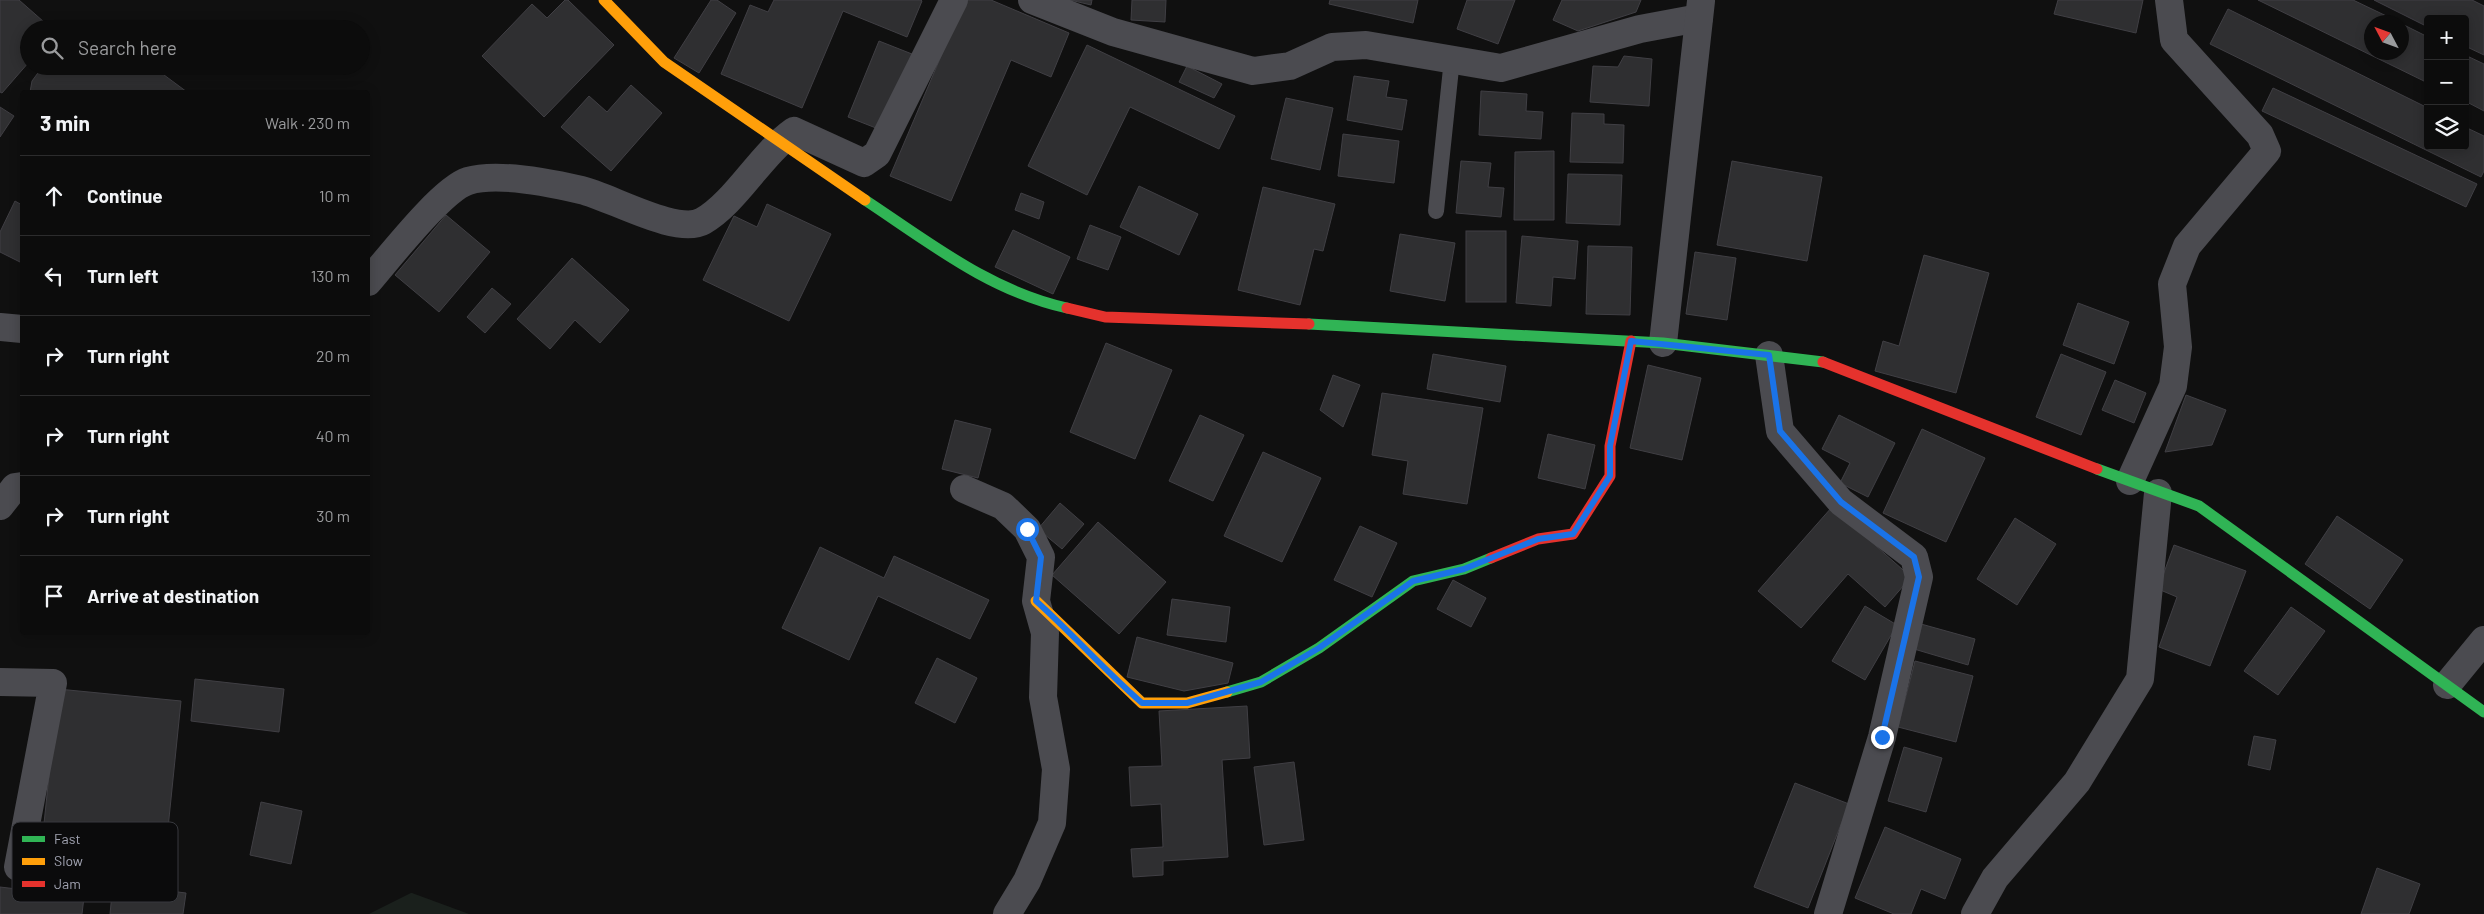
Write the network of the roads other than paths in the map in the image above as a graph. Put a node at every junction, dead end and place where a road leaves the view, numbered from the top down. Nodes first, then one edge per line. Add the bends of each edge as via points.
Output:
1 (604, 0) edge
2 (954, 0) edge
3 (1032, 0) edge
4 (2169, 0) edge
5 (1700, 9) edge
6 (1452, 59) junction
7 (778, 142) junction
8 (1436, 211) dead end
9 (370, 280) edge
10 (0, 328) edge
11 (20, 329) edge
12 (1631, 341) junction
13 (1662, 342) junction
14 (1769, 355) junction
15 (2130, 481) junction
16 (20, 486) edge
17 (964, 489) dead end
18 (2158, 493) junction
19 (0, 506) edge
20 (1036, 601) junction
21 (2484, 640) edge
22 (0, 682) edge
23 (2447, 685) junction
24 (2484, 712) edge
25 (27, 822) edge
26 (1007, 914) edge
27 (1828, 914) edge
28 (1975, 914) edge

1 - 7 street via 664,62
2 - 7 street via 877,154 864,163 794,131
3 - 6 street via 1114,32 1253,70 1290,66 1332,48 1366,45
4 - 15 street via 2174,40 2260,136 2267,151 2187,246 2172,284 2178,347 2173,386
5 - 6 street via 1501,68
5 - 13 street
6 - 8 lane
7 - 9 street via 727,201 702,222 682,225 643,214 582,190 511,178 468,181 440,200
7 - 12 street via 981,277 1042,303 1105,317
10 - 11 street
12 - 13 street
12 - 20 street via 1610,446 1610,476 1573,534 1538,539 1464,569 1413,581 1319,648 1261,682 1187,703 1142,703 1105,671
13 - 14 street
14 - 15 street via 1824,362
14 - 27 street via 1780,431 1841,502 1914,557 1919,577 1882,737
15 - 18 street
16 - 19 street via 15,487
17 - 20 street via 1003,506 1027,529 1041,557
18 - 23 street via 2200,506
18 - 28 street via 2140,678 2077,782 1995,878
20 - 26 street via 1045,633 1043,697 1056,769 1052,823 1027,881
21 - 23 street
22 - 25 street via 53,682
23 - 24 street

